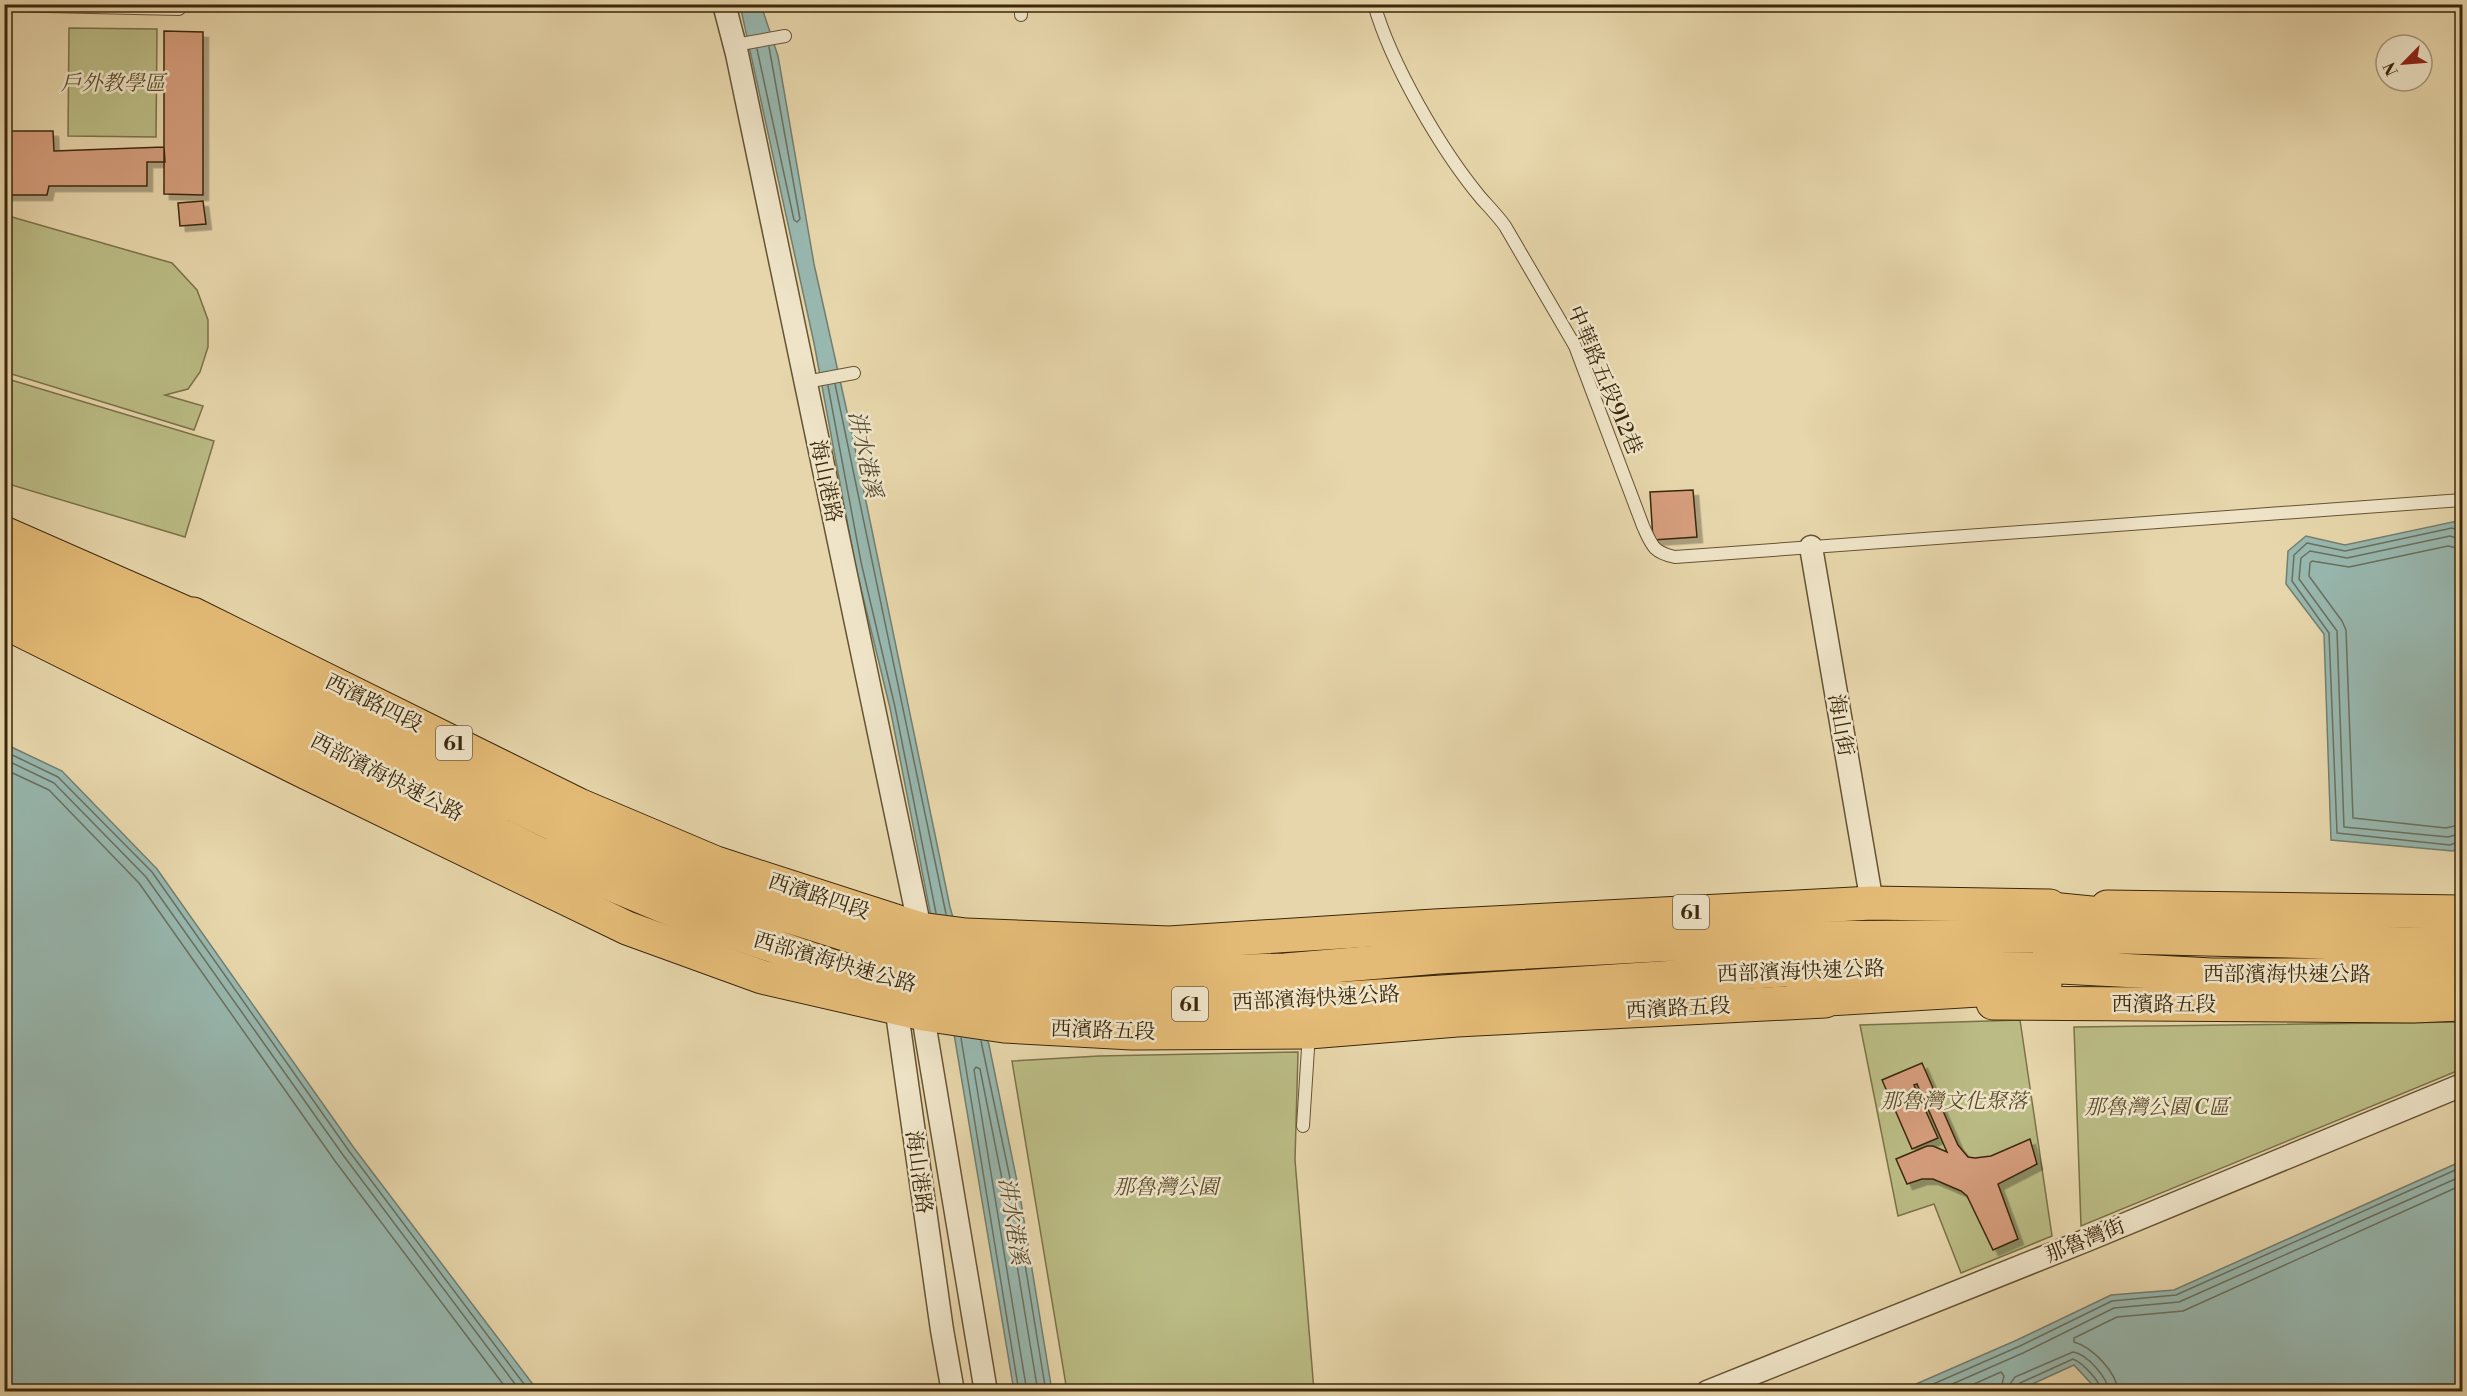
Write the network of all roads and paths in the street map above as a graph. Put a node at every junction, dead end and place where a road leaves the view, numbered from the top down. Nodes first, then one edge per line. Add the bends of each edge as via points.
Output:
1 (724, 4) edge
2 (1374, 4) edge
3 (4, 5) edge
4 (40, 5) edge
5 (179, 9) dead end
6 (785, 36) dead end
7 (735, 45) junction
8 (854, 373) dead end
9 (806, 382) junction
10 (2463, 500) edge
11 (4, 519) edge
12 (4, 532) edge
13 (1811, 547) junction
14 (4, 556) edge
15 (4, 586) edge
16 (4, 622) edge
17 (218, 627) junction
18 (1872, 903) junction
19 (2021, 906) junction
20 (2463, 912) edge
21 (2463, 943) edge
22 (2408, 944) junction
23 (2212, 975) junction
24 (2463, 975) edge
25 (914, 980) junction
26 (1795, 1001) junction
27 (2463, 1004) edge
28 (1309, 1032) junction
29 (2463, 1085) edge
30 (1303, 1126) dead end
31 (972, 1314) junction
32 (940, 1315) junction
33 (953, 1392) edge
34 (986, 1392) edge
35 (1707, 1392) edge

1 - 7 street, 海山港路
2 - 13 lane, 中華路五段912巷 via 1403,75 1437,135 1505,226 1566,327 1642,526 1656,551 1675,557
3 - 4 lane
4 - 5 lane
6 - 7 lane
7 - 9 street, 海山港路
8 - 9 lane
9 - 25 street, 海山港路
10 - 13 lane
11 - 17 main road, 西濱路四段 / 61
12 - 17 main road
13 - 18 street, 海山街
14 - 25 main road, 西部濱海快速公路 / 61 via 555,825
15 - 25 main road, 西部濱海快速公路 / 61 via 539,854 692,918 832,966
16 - 25 main road, 61 via 627,928 762,977 853,999
17 - 25 main road, 西濱路四段 / 61 via 579,805 716,863
18 - 19 main road, 61
18 - 25 main road, 61 via 1169,943 966,935
19 - 20 main road, 61
19 - 22 main road
21 - 22 main road, 西部濱海快速公路 / 61
22 - 25 main road, 西部濱海快速公路 / 61 via 2082,936 1784,938 1438,957 1284,970
23 - 24 main road, 西部濱海快速公路 / 61
23 - 25 main road, 西部濱海快速公路 / 61 via 2021,965 1785,970 1303,1001 1156,1005
23 - 26 main road
25 - 28 main road, 西濱路五段 / 61 via 1004,1026 1132,1033
25 - 31 street, 海山港路
25 - 32 street, 海山港路
26 - 27 main road, 西濱路五段 / 61
26 - 28 main road, 西濱路五段 / 61
28 - 30 lane
29 - 35 street, 那魯灣街
31 - 32 street
31 - 34 street, 海山港路
32 - 33 street, 海山港路

